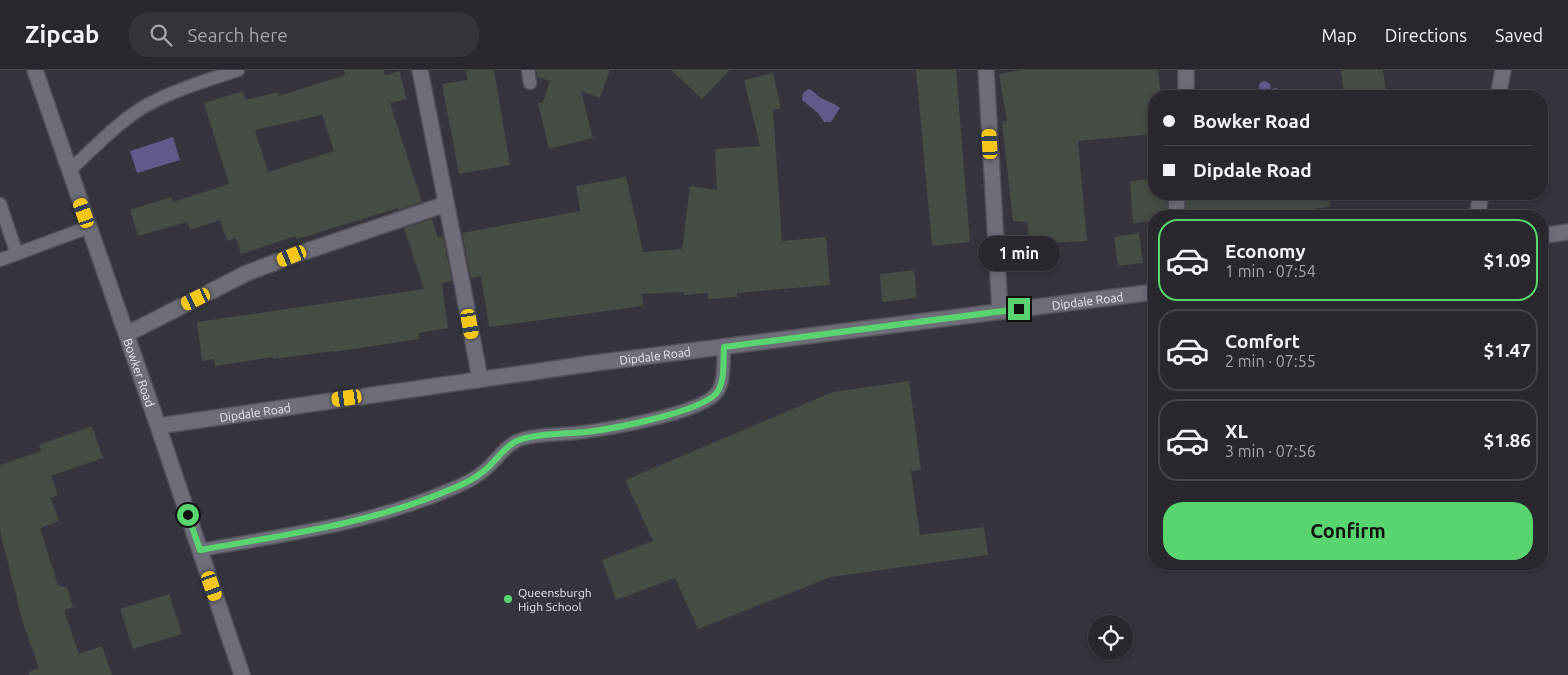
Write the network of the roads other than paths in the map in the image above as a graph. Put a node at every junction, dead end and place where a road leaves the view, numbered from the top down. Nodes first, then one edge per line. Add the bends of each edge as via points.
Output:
1 (35, 70) edge
2 (238, 70) edge
3 (420, 70) edge
4 (986, 70) edge
5 (1186, 70) edge
6 (1503, 70) edge
7 (1186, 90) edge
8 (1499, 90) edge
9 (70, 170) junction
10 (0, 204) edge
11 (446, 204) junction
12 (89, 227) junction
13 (1568, 232) edge
14 (1548, 235) edge
15 (17, 254) junction
16 (0, 260) edge
17 (1148, 293) edge
18 (1000, 312) junction
19 (127, 334) junction
20 (724, 347) junction
21 (480, 379) junction
22 (158, 426) junction
23 (200, 550) junction
24 (242, 675) edge

1 - 9 street, Bowker Road
2 - 9 lane via 147,104
3 - 11 street
4 - 18 street
5 - 7 street
6 - 8 street
9 - 12 street, Bowker Road
10 - 15 lane
11 - 19 street via 247,274
11 - 21 street
12 - 15 lane
12 - 19 street, Bowker Road
13 - 14 street
15 - 16 lane
17 - 18 street, Dipdale Road
18 - 20 street, Dipdale Road
19 - 22 street, Bowker Road
20 - 21 street, Dipdale Road
20 - 23 lane via 720,386 714,396 701,404 598,430 522,439 510,445 475,478 405,507 361,520
21 - 22 street, Dipdale Road
22 - 23 street, Bowker Road
23 - 24 street, Bowker Road

